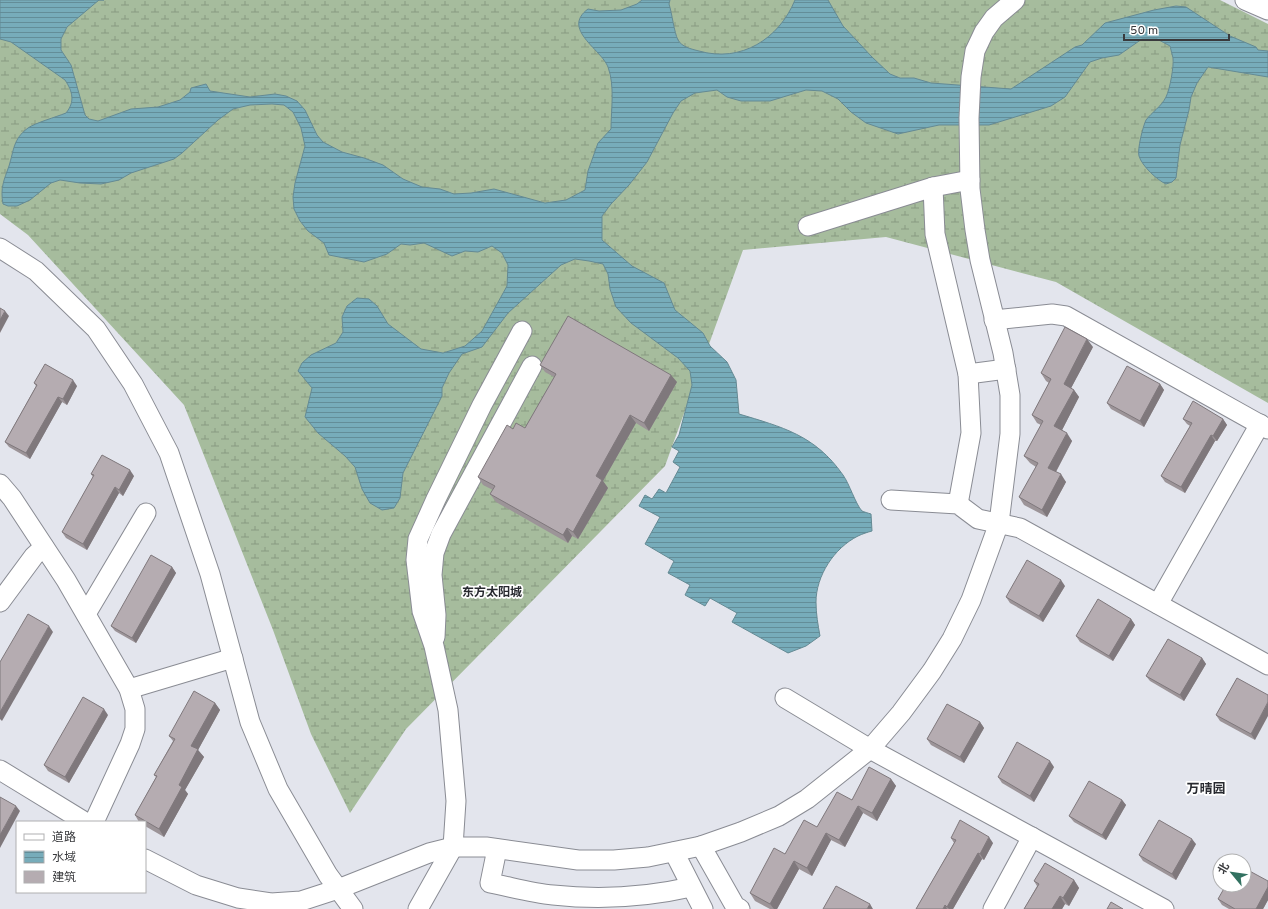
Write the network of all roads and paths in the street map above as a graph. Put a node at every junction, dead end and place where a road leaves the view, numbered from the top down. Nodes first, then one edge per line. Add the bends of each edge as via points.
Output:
1 (1015, 0) edge
2 (1245, 0) edge
3 (1268, 10) edge
4 (970, 180) junction
5 (933, 187) junction
6 (808, 226) dead end
7 (0, 248) edge
8 (994, 320) junction
9 (522, 331) dead end
10 (532, 366) dead end
11 (1006, 368) junction
12 (968, 374) junction
13 (1264, 427) edge
14 (0, 484) edge
15 (891, 500) dead end
16 (958, 504) junction
17 (146, 513) dead end
18 (999, 523) junction
19 (44, 546) junction
20 (0, 602) edge
21 (1158, 604) junction
22 (86, 614) junction
23 (434, 646) junction
24 (233, 658) junction
25 (1268, 665) edge
26 (129, 689) junction
27 (785, 698) dead end
28 (870, 749) junction
29 (0, 770) edge
30 (83, 821) edge
31 (94, 821) edge
32 (1032, 837) junction
33 (701, 846) junction
34 (453, 847) junction
35 (497, 849) junction
36 (674, 852) junction
37 (146, 860) edge
38 (691, 887) junction
39 (338, 889) junction
40 (353, 909) edge
41 (418, 909) edge
42 (704, 909) edge
43 (740, 909) edge
44 (993, 909) edge
45 (1164, 909) edge

1 - 4 street via 994,18 984,32 976,51 971,78
2 - 3 street
4 - 5 street
4 - 8 street via 980,260
5 - 6 street
5 - 12 street via 935,234
7 - 24 street via 36,271 96,329 133,384 169,453 210,574
8 - 11 street
8 - 13 street via 1052,314 1066,316
9 - 23 street via 482,405 418,539 416,560 422,611
10 - 23 street via 440,534 434,553 432,575 436,616
11 - 12 street
11 - 18 street via 1010,395 1010,434
12 - 16 street via 971,432
13 - 21 street
14 - 19 street
15 - 16 street
16 - 18 street via 978,519
17 - 22 street
18 - 21 street via 1020,528
18 - 28 street via 971,600 952,639 901,714
19 - 20 street
19 - 22 street
21 - 25 street
22 - 26 street
23 - 34 street via 449,717 456,801
24 - 26 street
24 - 39 street via 250,722 278,789
26 - 31 street via 135,709 135,729
27 - 28 street
28 - 32 street
28 - 33 street via 808,799 741,832
29 - 30 street
32 - 44 street
32 - 45 street
33 - 36 street
33 - 43 street via 735,906
34 - 35 street
34 - 39 street via 429,853
34 - 41 street
35 - 36 street via 578,860 648,857
35 - 38 street via 490,883 553,895 593,897 671,892
36 - 38 street
37 - 39 street via 196,885 238,898 270,903 301,902
38 - 42 street
39 - 40 street

